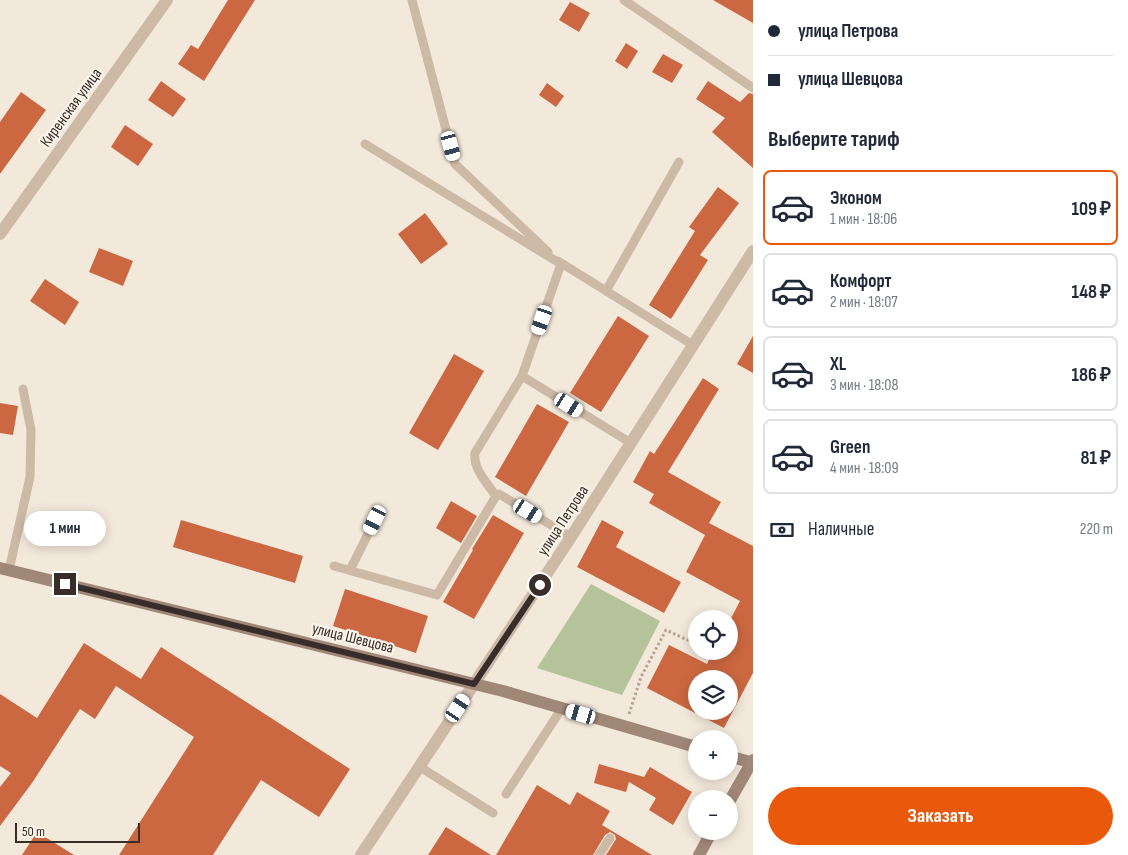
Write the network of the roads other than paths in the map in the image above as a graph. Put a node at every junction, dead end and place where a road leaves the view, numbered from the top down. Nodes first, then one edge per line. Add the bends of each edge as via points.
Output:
1 (167, 0) edge
2 (412, 0) edge
3 (624, 0) edge
4 (753, 88) edge
5 (365, 144) dead end
6 (679, 162) dead end
7 (0, 234) edge
8 (753, 251) edge
9 (561, 264) junction
10 (606, 291) junction
11 (693, 345) junction
12 (522, 376) junction
13 (23, 389) dead end
14 (631, 443) junction
15 (496, 496) junction
16 (375, 520) dead end
17 (571, 537) junction
18 (334, 566) dead end
19 (4, 569) edge
20 (350, 570) junction
21 (474, 684) junction
22 (562, 708) junction
23 (688, 745) edge
24 (738, 758) edge
25 (752, 762) edge
26 (420, 767) junction
27 (736, 790) edge
28 (506, 794) dead end
29 (493, 813) dead end
30 (610, 838) dead end
31 (707, 840) edge
32 (361, 855) edge
33 (599, 855) edge
34 (699, 855) edge

1 - 7 street, Киренская улица
2 - 9 lane via 456,164
3 - 4 lane
5 - 9 lane
6 - 10 lane
8 - 11 street, улица Петрова
9 - 10 lane
9 - 12 lane
10 - 11 lane
11 - 14 street, улица Петрова
12 - 14 lane
12 - 15 lane via 475,453 474,460 480,474
13 - 19 lane via 30,430 30,477
14 - 17 street, улица Петрова
15 - 17 lane via 499,494
15 - 20 lane via 437,594
16 - 20 lane
17 - 21 street, улица Петрова
18 - 20 lane
19 - 21 main road, улица Шевцова
21 - 22 main road, улица Шевцова
21 - 26 street, улица Петрова
22 - 23 main road, улица Шевцова
22 - 28 lane
24 - 25 main road
25 - 27 main road
26 - 29 lane
26 - 32 street, улица Петрова
30 - 33 lane
31 - 34 main road

